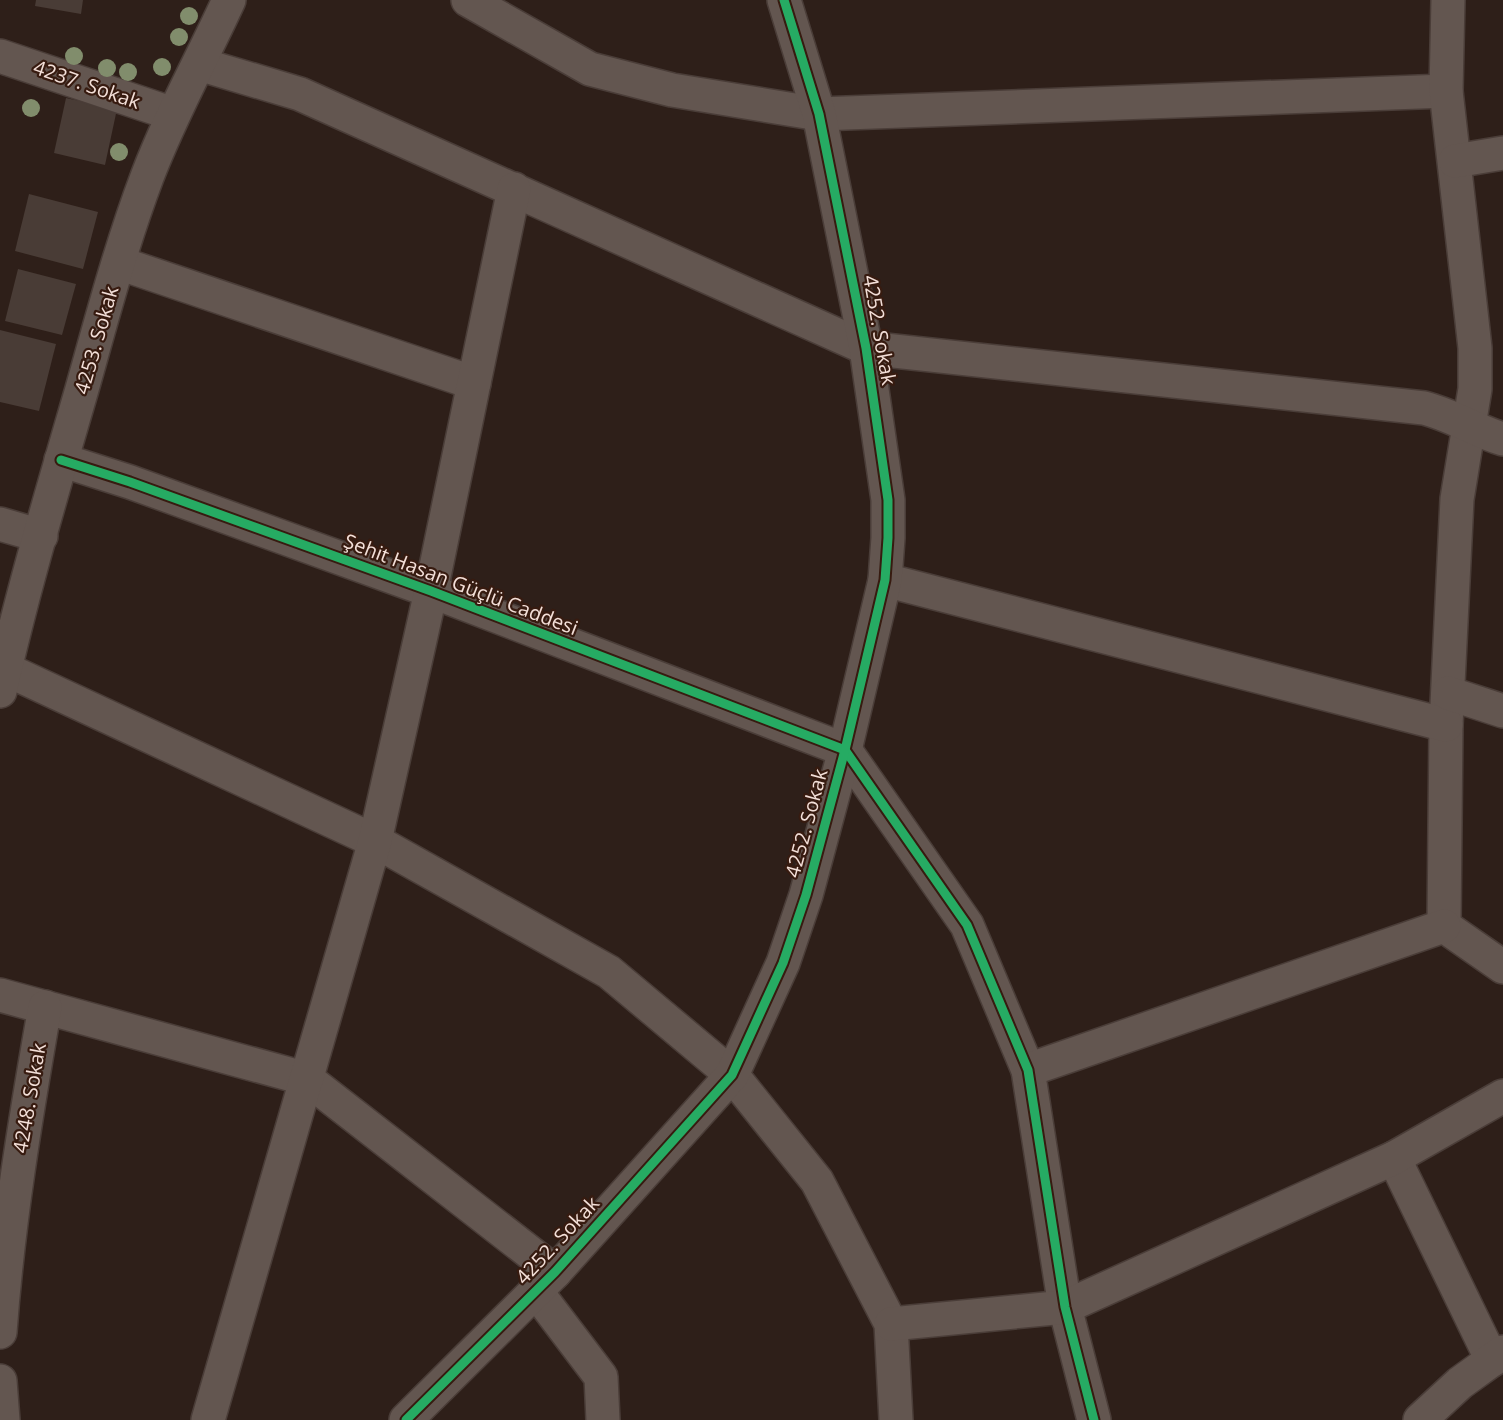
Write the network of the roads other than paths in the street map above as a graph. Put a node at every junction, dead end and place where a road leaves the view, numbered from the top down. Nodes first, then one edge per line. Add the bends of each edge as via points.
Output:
1 (229, 0) edge
2 (468, 0) edge
3 (784, 0) edge
4 (1448, 0) edge
5 (0, 56) edge
6 (199, 64) junction
7 (1446, 91) junction
8 (173, 114) junction
9 (819, 114) junction
10 (1503, 153) edge
11 (1455, 161) junction
12 (514, 189) junction
13 (118, 263) junction
14 (866, 348) junction
15 (474, 382) junction
16 (1470, 424) junction
17 (1503, 439) edge
18 (61, 460) junction
19 (0, 524) edge
20 (41, 536) junction
21 (885, 580) junction
22 (431, 591) junction
23 (3, 681) edge
24 (1448, 693) junction
25 (1503, 711) edge
26 (1446, 725) junction
27 (845, 750) junction
28 (375, 841) junction
29 (1444, 926) junction
30 (1503, 967) edge
31 (0, 995) edge
32 (45, 1007) junction
33 (1028, 1070) junction
34 (732, 1075) junction
35 (307, 1079) junction
36 (1503, 1096) edge
37 (1394, 1158) junction
38 (545, 1281) junction
39 (1065, 1306) junction
40 (891, 1324) junction
41 (0, 1332) edge
42 (1498, 1356) edge
43 (0, 1381) edge
44 (3, 1420) edge
45 (208, 1420) edge
46 (406, 1420) edge
47 (603, 1420) edge
48 (896, 1420) edge
49 (1094, 1420) edge
50 (1420, 1420) edge

1 - 6 street, 4253. Sokak
2 - 9 street via 590,69 672,90
3 - 9 street, 4252. Sokak
4 - 7 street
5 - 8 street, 4237. Sokak
6 - 8 street, 4253. Sokak
6 - 12 street via 300,94
7 - 9 street
7 - 11 street
8 - 13 street, 4253. Sokak
9 - 14 street, 4252. Sokak
10 - 11 street
11 - 16 street via 1474,348 1475,389
12 - 14 street
12 - 15 street
13 - 15 street
13 - 18 street, 4253. Sokak
14 - 16 street via 1424,408
14 - 21 street, 4252. Sokak via 888,500
15 - 22 street
16 - 17 street
16 - 24 street via 1457,499
18 - 20 street, 4253. Sokak
18 - 22 street, Şehit Hasan Güçlü Caddesi
19 - 20 street
20 - 23 street, 4253. Sokak
21 - 26 street
21 - 27 street, 4252. Sokak
22 - 27 street, Şehit Hasan Güçlü Caddesi
22 - 28 street
23 - 28 street
24 - 25 street
24 - 26 street
26 - 29 street
27 - 33 street via 967,925
27 - 34 street, 4252. Sokak via 806,895 783,963
28 - 34 street via 609,972
28 - 35 street
29 - 30 street
29 - 33 street
31 - 32 street
32 - 35 street
32 - 41 street, 4248. Sokak via 17,1168
33 - 39 street
34 - 38 street, 4252. Sokak
34 - 40 street via 817,1181
35 - 38 street
35 - 45 street
36 - 37 street
37 - 39 street
37 - 42 street
38 - 46 street, 4252. Sokak
38 - 47 street via 601,1377
39 - 40 street
39 - 49 street
40 - 48 street
42 - 50 street via 1460,1383
43 - 44 street

